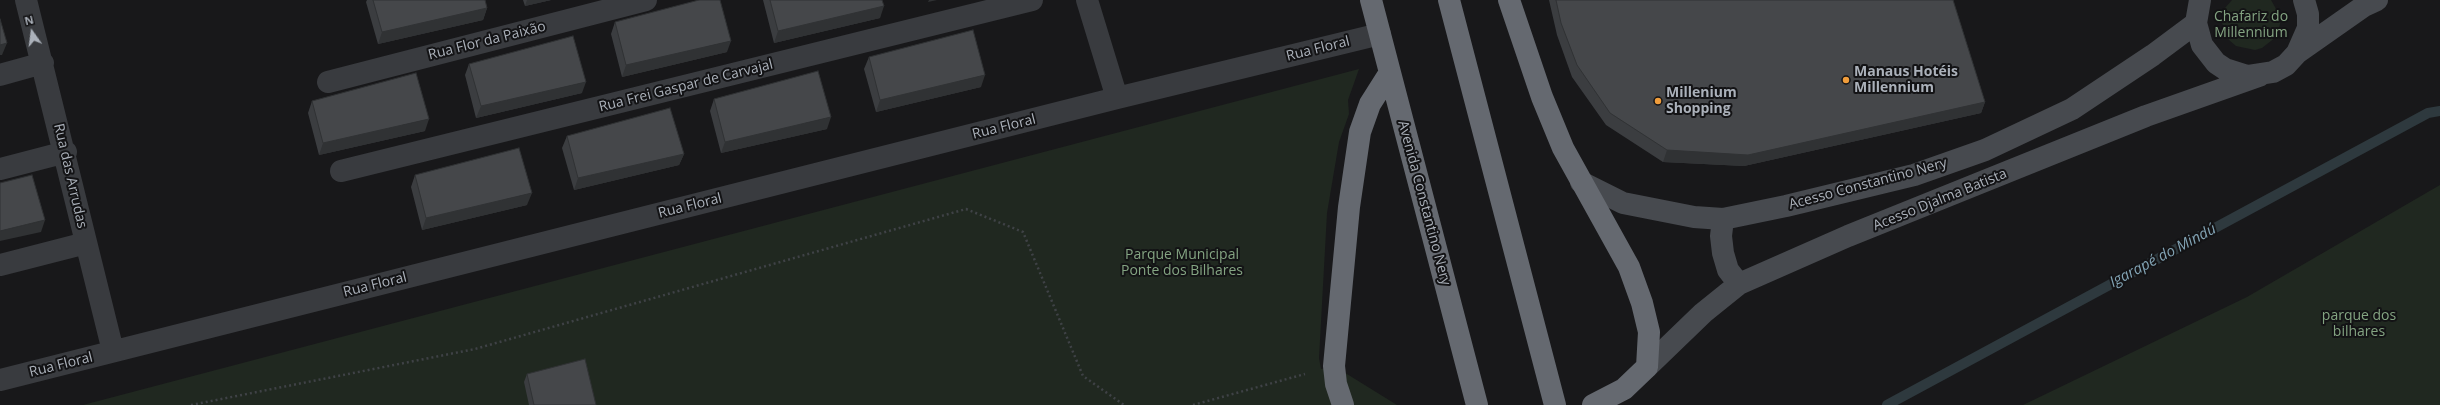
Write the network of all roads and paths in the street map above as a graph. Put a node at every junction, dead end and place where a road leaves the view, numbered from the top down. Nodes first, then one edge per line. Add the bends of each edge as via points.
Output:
1 (26, 0) edge
2 (646, 0) edge
3 (1032, 0) edge
4 (1087, 0) edge
5 (1371, 0) edge
6 (1449, 0) edge
7 (1509, 0) edge
8 (2200, 0) edge
9 (2304, 0) edge
10 (2377, 0) edge
11 (2196, 23) junction
12 (1380, 34) junction
13 (2297, 53) junction
14 (43, 63) junction
15 (0, 74) edge
16 (1389, 74) junction
17 (2259, 76) junction
18 (328, 82) dead end
19 (1117, 98) junction
20 (66, 152) junction
21 (0, 169) edge
22 (340, 171) dead end
23 (1581, 182) junction
24 (1723, 219) junction
25 (86, 243) junction
26 (0, 265) edge
27 (1739, 284) junction
28 (114, 351) junction
29 (1334, 366) junction
30 (1647, 367) junction
31 (0, 380) edge
32 (191, 405) edge
33 (1124, 405) edge
34 (1192, 405) edge
35 (1344, 405) edge
36 (1477, 405) edge
37 (1555, 405) edge
38 (1593, 405) edge

1 - 14 street, Rua das Arrudas
2 - 18 street, Rua Flor da Paixão
3 - 22 street, Rua Frei Gaspar de Carvajal
4 - 19 street
5 - 12 highway, Avenida Constantino Nery
6 - 37 highway
7 - 23 highway via 1542,98 1563,148
8 - 11 main road
9 - 13 main road via 2308,28
10 - 13 main road via 2364,6
11 - 17 main road via 2202,45 2216,63 2236,74
11 - 24 main road, Acesso Constantino Nery via 2153,56 2072,109 1985,150 1914,175
12 - 16 highway, Avenida Constantino Nery
12 - 19 street, Rua Floral
13 - 17 main road, Acesso Djalma Batista via 2273,72
14 - 15 street
14 - 20 street, Rua das Arrudas
16 - 29 highway via 1370,104 1360,132 1349,207
16 - 36 highway, Avenida Constantino Nery
17 - 27 main road, Acesso Djalma Batista via 2146,116 1848,236
19 - 28 street, Rua Floral
20 - 21 street
20 - 25 street, Rua das Arrudas
23 - 24 main road, Acesso Constantino Nery via 1623,203 1694,217
23 - 30 highway via 1629,267 1642,303 1649,332
24 - 27 main road via 1722,253 1728,270
25 - 26 street
25 - 28 street, Rua das Arrudas
27 - 30 main road, Acesso Djalma Batista via 1703,313
28 - 31 street, Rua Floral
29 - 34 path
29 - 35 highway via 1336,384
30 - 38 highway via 1624,389
32 - 33 path via 475,349 966,209 1023,232 1083,376

